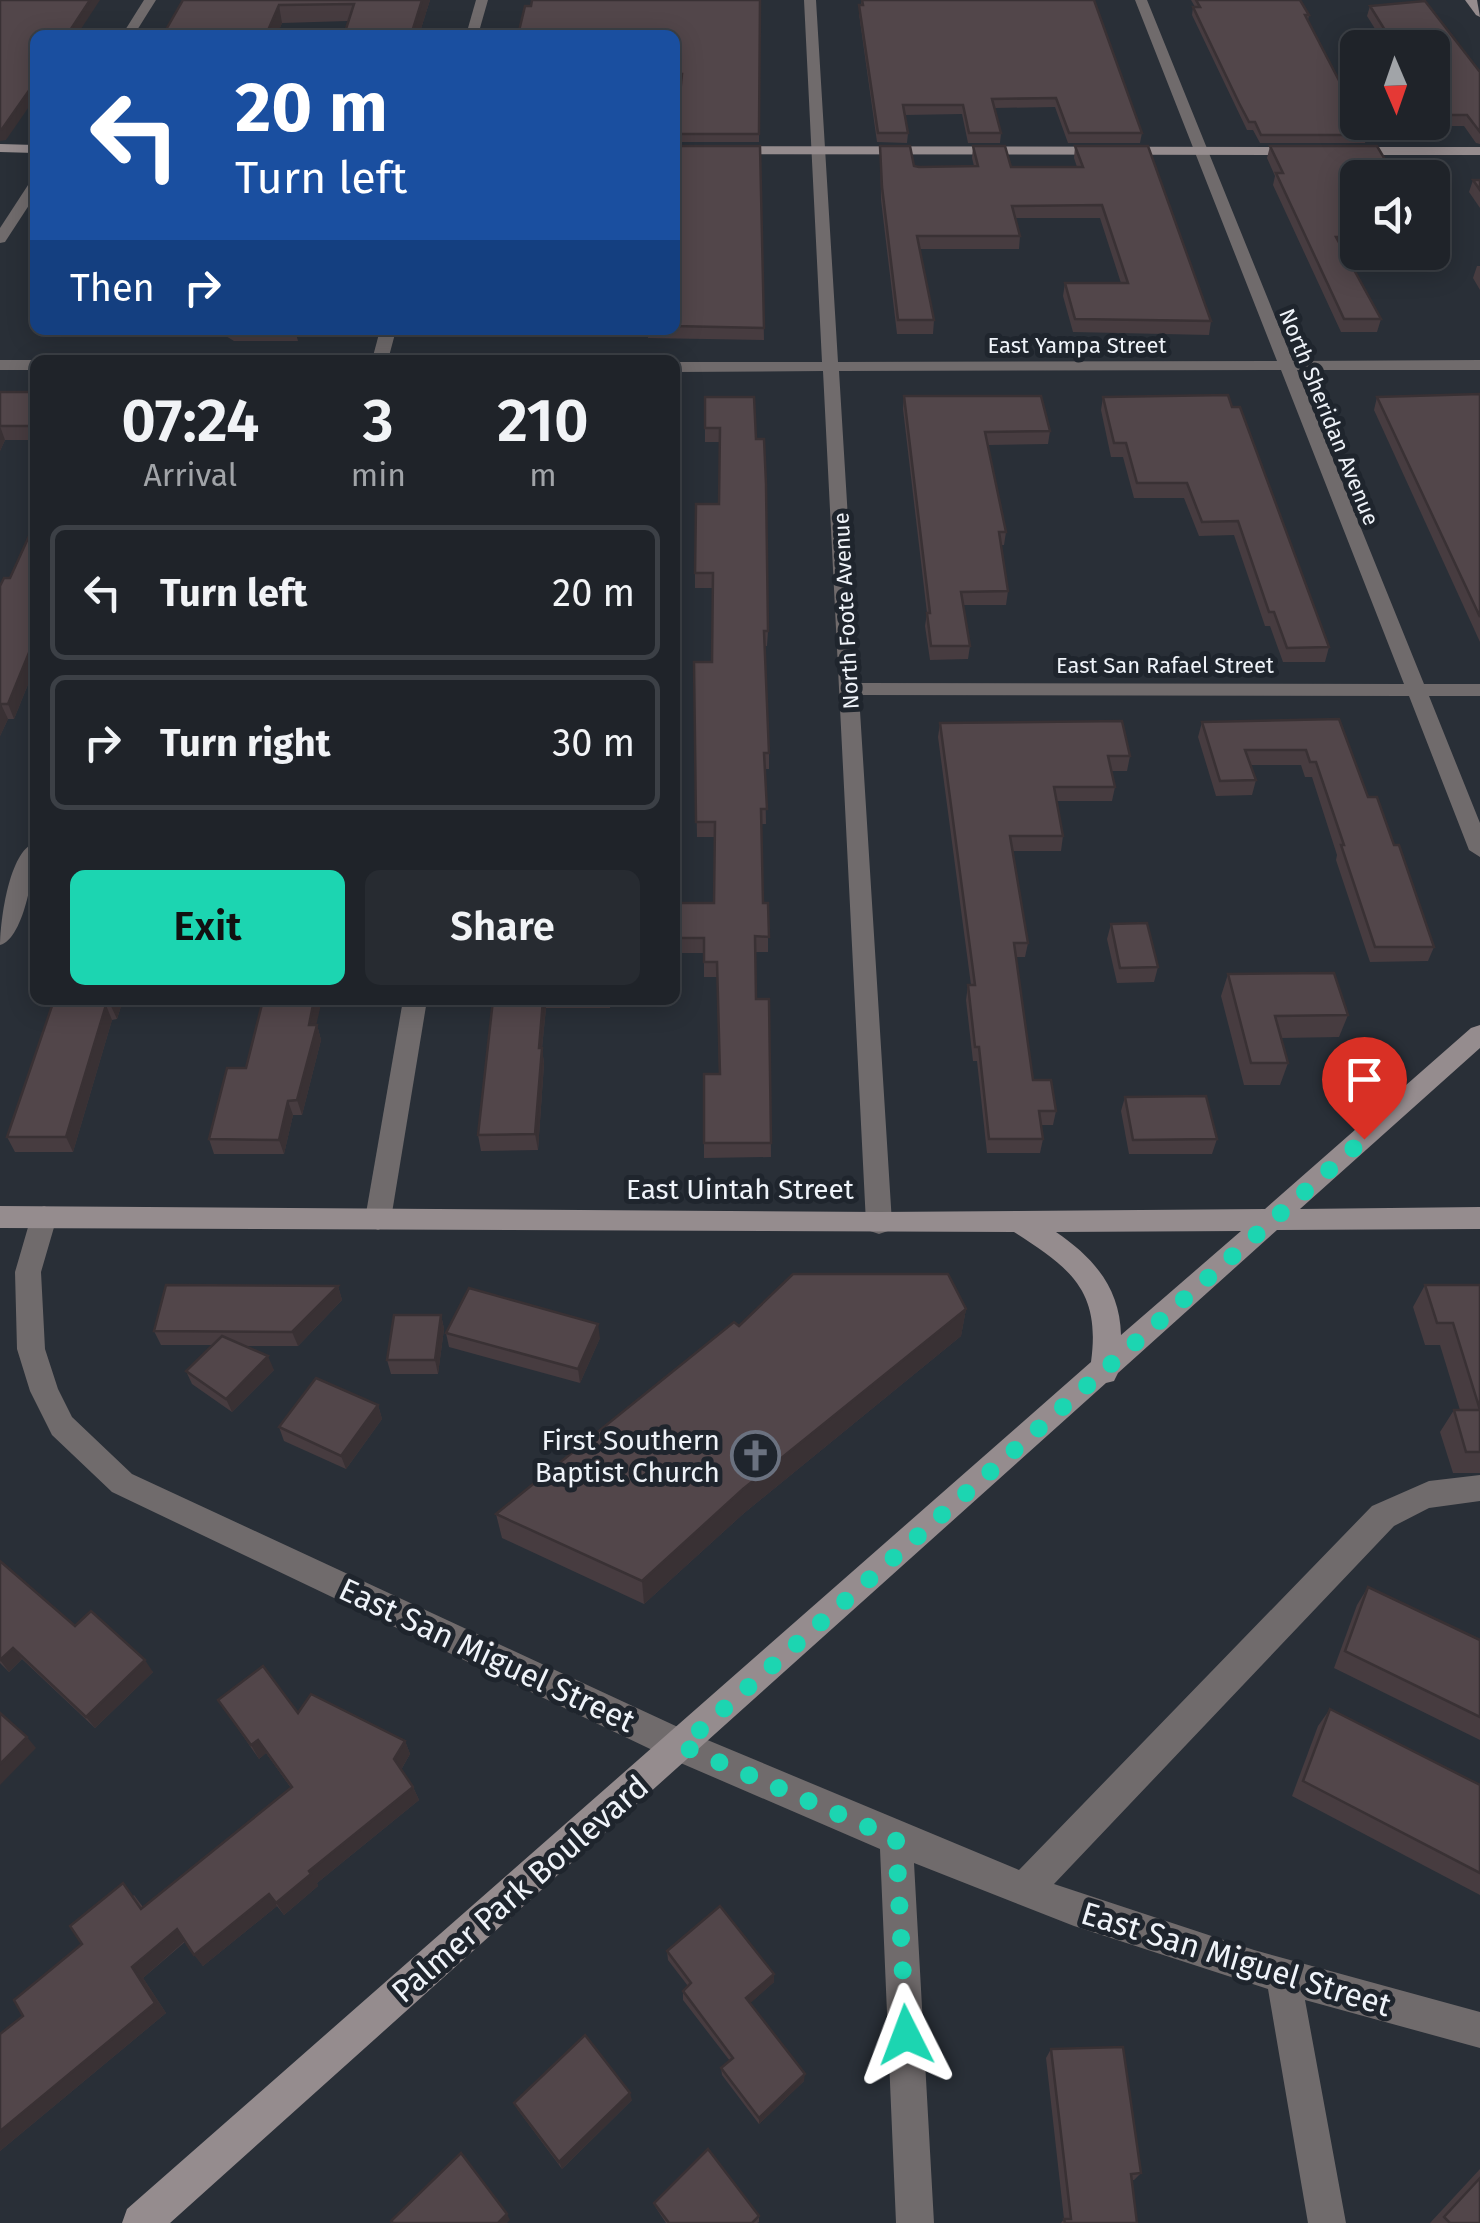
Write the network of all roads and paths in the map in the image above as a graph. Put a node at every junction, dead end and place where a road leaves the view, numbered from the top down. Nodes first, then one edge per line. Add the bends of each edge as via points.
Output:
1 (150, 0) edge
2 (482, 0) edge
3 (810, 0) edge
4 (1141, 0) edge
5 (1470, 0) edge
6 (1480, 12) edge
7 (131, 30) edge
8 (473, 30) edge
9 (0, 148) edge
10 (30, 148) edge
11 (680, 150) edge
12 (820, 150) junction
13 (1201, 150) junction
14 (1310, 151) edge
15 (1330, 151) edge
16 (1480, 151) edge
17 (30, 192) edge
18 (0, 239) edge
19 (0, 365) edge
20 (30, 365) edge
21 (1480, 366) edge
22 (680, 367) edge
23 (1285, 367) junction
24 (832, 368) junction
25 (850, 689) junction
26 (1415, 690) junction
27 (1480, 690) edge
28 (1480, 850) edge
29 (30, 862) edge
30 (0, 937) edge
31 (414, 1005) edge
32 (1480, 1034) edge
33 (0, 1217) edge
34 (44, 1218) junction
35 (1480, 1218) edge
36 (378, 1219) junction
37 (1274, 1220) junction
38 (879, 1222) junction
39 (1019, 1222) junction
40 (1104, 1372) junction
41 (1480, 1488) edge
42 (682, 1746) junction
43 (896, 1839) junction
44 (1025, 1890) junction
45 (1283, 1976) junction
46 (1480, 2030) edge
47 (140, 2223) edge
48 (915, 2223) edge
49 (1327, 2223) edge

1 - 7 street
2 - 8 street
3 - 12 street, North Foote Avenue
4 - 13 street, North Sheridan Avenue
5 - 6 main road
9 - 10 main road
11 - 12 main road
12 - 13 main road
12 - 24 street, North Foote Avenue
13 - 14 main road
13 - 23 street, North Sheridan Avenue
15 - 16 main road
17 - 18 street
19 - 20 street
21 - 23 street, East Yampa Street
22 - 24 street, East Yampa Street
23 - 24 street, East Yampa Street
23 - 26 street, North Sheridan Avenue
24 - 25 street, North Foote Avenue
25 - 26 street, East San Rafael Street
25 - 38 street, North Foote Avenue
26 - 27 street, East San Rafael Street
26 - 28 street, North Sheridan Avenue
29 - 30 street
31 - 36 street
32 - 37 main road, Palmer Park Boulevard
33 - 34 main road, East Uintah Street
34 - 36 main road, East Uintah Street
34 - 42 street, East San Miguel Street via 28,1272 31,1349 62,1426 122,1483
35 - 37 main road, East Uintah Street
36 - 38 main road, East Uintah Street
37 - 39 main road, East Uintah Street
37 - 40 main road, Palmer Park Boulevard
38 - 39 main road, East Uintah Street
39 - 40 main road via 1097,1281 1109,1345
40 - 42 main road, Palmer Park Boulevard
41 - 44 street via 1440,1489 1383,1516
42 - 43 street, East San Miguel Street
42 - 47 main road, Palmer Park Boulevard
43 - 44 street, East San Miguel Street
43 - 48 street
44 - 45 street, East San Miguel Street
45 - 46 street, East San Miguel Street
45 - 49 street

